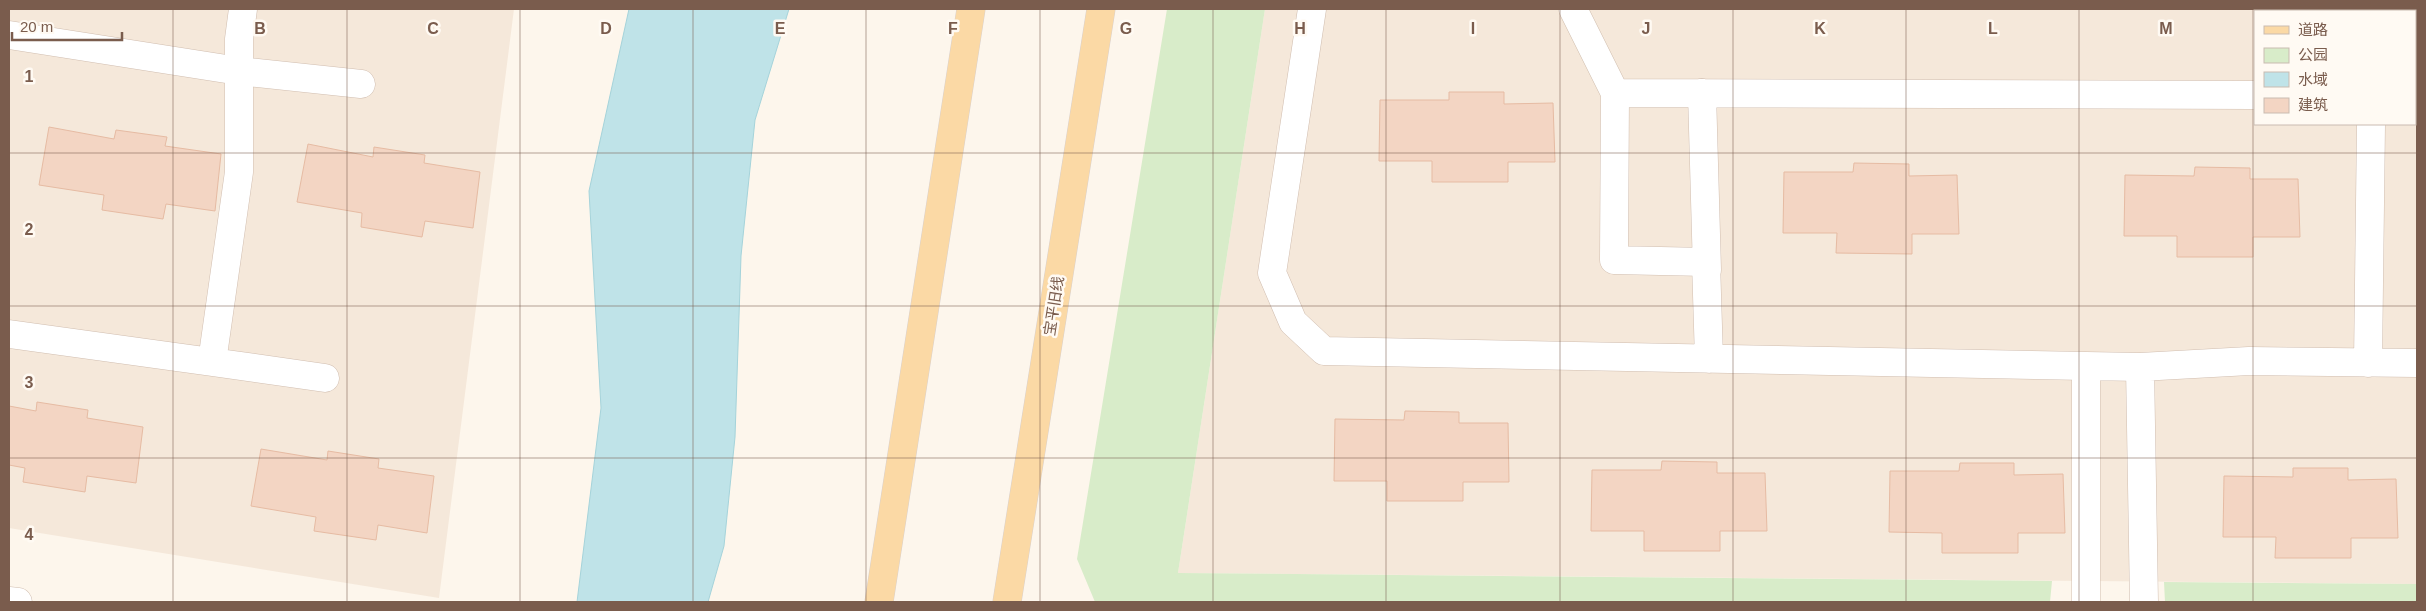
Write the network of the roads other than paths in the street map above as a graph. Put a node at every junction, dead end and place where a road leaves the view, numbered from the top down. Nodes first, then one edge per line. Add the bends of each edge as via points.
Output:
1 (243, 9) edge
2 (971, 9) edge
3 (1101, 9) edge
4 (1312, 9) edge
5 (1573, 9) edge
6 (9, 35) edge
7 (239, 71) junction
8 (362, 84) dead end
9 (1615, 93) junction
10 (1702, 93) junction
11 (2254, 94) edge
12 (2370, 125) edge
13 (1707, 270) junction
14 (9, 334) edge
15 (1709, 359) junction
16 (212, 362) junction
17 (2368, 363) junction
18 (2417, 363) edge
19 (2086, 367) junction
20 (2140, 368) junction
21 (325, 378) dead end
22 (9, 601) edge
23 (18, 602) edge
24 (879, 602) edge
25 (1007, 602) edge
26 (2086, 602) edge
27 (2144, 602) edge

1 - 7 street
2 - 24 main road
3 - 25 main road, 宝平旧线
4 - 15 street via 1272,273 1293,322 1324,351
5 - 9 street
6 - 7 street
7 - 8 street
7 - 16 street via 239,172
9 - 10 street
9 - 13 street via 1614,260 1706,262
10 - 11 street
10 - 13 street
12 - 17 street
13 - 15 street
14 - 16 street
15 - 19 street
16 - 21 street
17 - 18 street
17 - 20 street via 2249,361
19 - 20 street
19 - 26 street
20 - 27 street
22 - 23 street

